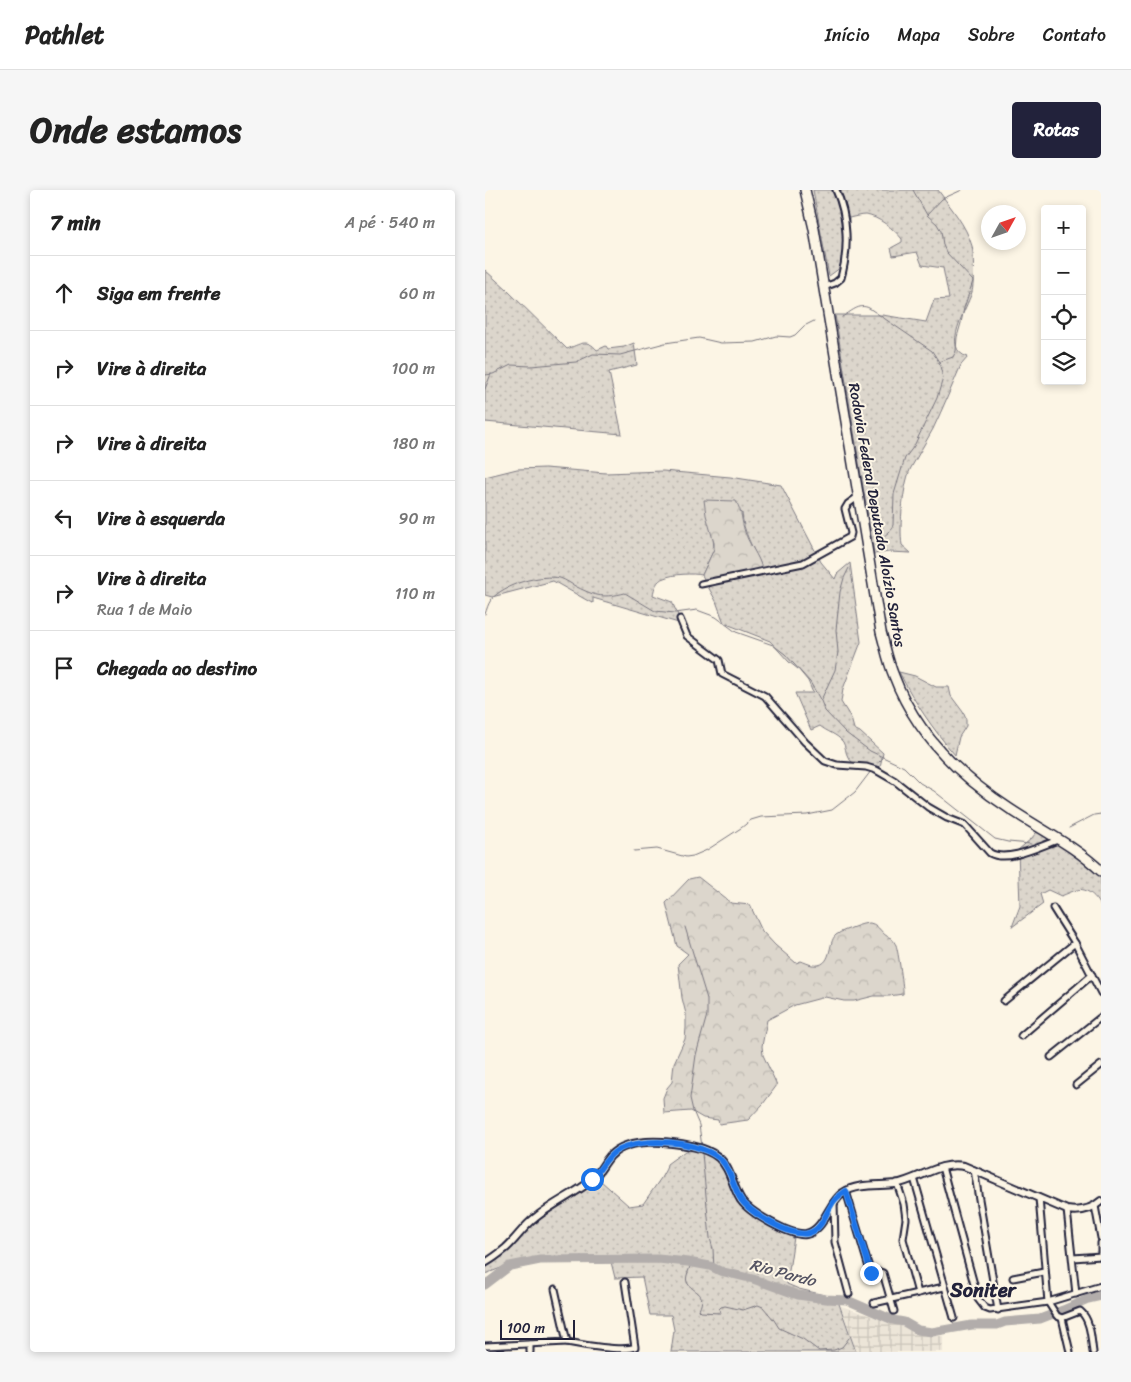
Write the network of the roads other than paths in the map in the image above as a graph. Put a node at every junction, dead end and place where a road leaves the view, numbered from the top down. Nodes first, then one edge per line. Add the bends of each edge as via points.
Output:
1 (805, 190) edge
2 (836, 190) edge
3 (824, 287) junction
4 (859, 496) junction
5 (701, 584) dead end
6 (680, 619) dead end
7 (1058, 840) junction
8 (1101, 871) edge
9 (1053, 908) dead end
10 (1075, 943) junction
11 (1092, 975) junction
12 (1101, 993) edge
13 (1003, 1001) dead end
14 (1101, 1017) edge
15 (1021, 1036) dead end
16 (1051, 1057) dead end
17 (1101, 1065) edge
18 (1076, 1085) dead end
19 (942, 1167) junction
20 (974, 1170) junction
21 (914, 1178) junction
22 (897, 1184) junction
23 (846, 1191) junction
24 (1039, 1198) junction
25 (1101, 1201) edge
26 (834, 1202) junction
27 (1095, 1206) junction
28 (1067, 1210) junction
29 (1101, 1238) edge
30 (1101, 1243) edge
31 (1101, 1256) edge
32 (1073, 1258) junction
33 (485, 1264) edge
34 (1044, 1272) junction
35 (1013, 1278) dead end
36 (625, 1282) dead end
37 (1101, 1286) edge
38 (944, 1287) junction
39 (555, 1290) dead end
40 (918, 1293) junction
41 (849, 1294) dead end
42 (1076, 1294) junction
43 (890, 1299) junction
44 (1048, 1302) junction
45 (874, 1303) dead end
46 (998, 1310) junction
47 (894, 1311) dead end
48 (1059, 1317) junction
49 (954, 1318) dead end
50 (567, 1342) junction
51 (530, 1344) junction
52 (485, 1346) edge
53 (530, 1352) edge
54 (1070, 1352) edge
55 (1093, 1352) edge

1 - 3 highway, Rodovia Federal Deputado Aloízio Santos
2 - 3 street via 845,214 845,253 841,278
3 - 4 highway, Rodovia Federal Deputado Aloízio Santos
4 - 5 street via 845,509 851,530 849,537 813,559 795,566
4 - 7 highway, Rodovia Federal Deputado Aloízio Santos via 881,632 894,676 914,717 933,744 957,768 1007,807
6 - 7 street via 687,636 719,660 722,674 765,696 825,761 877,770 928,807 965,825 995,856 1012,855
7 - 8 highway, Rodovia Federal Deputado Aloízio Santos
9 - 10 street
10 - 11 street
10 - 13 street
11 - 12 street
11 - 15 street
14 - 16 street
17 - 18 street
19 - 20 street via 958,1165
19 - 21 street
19 - 46 street via 978,1299 985,1308
20 - 24 street
20 - 46 street
21 - 22 street
21 - 38 street
22 - 23 street
22 - 40 street via 906,1219 903,1239
23 - 26 street
23 - 43 street via 870,1271 883,1273
24 - 28 street
24 - 34 street
25 - 27 street
26 - 33 street via 817,1229 806,1234 792,1232 744,1205 716,1155 685,1145 648,1141 624,1146 614,1152 592,1179 539,1215
26 - 41 street via 835,1242
27 - 28 street via 1080,1211
27 - 29 street
28 - 32 street
30 - 31 street
31 - 32 street
32 - 42 street
34 - 35 street
34 - 44 street
36 - 50 street via 635,1347 617,1350
37 - 42 street
38 - 40 street
38 - 49 street
39 - 50 street
40 - 43 street
42 - 44 street
43 - 45 street
43 - 47 street
44 - 46 street
44 - 48 street
48 - 54 street
48 - 55 street via 1083,1313 1088,1321
50 - 51 street
51 - 52 street
51 - 53 street

